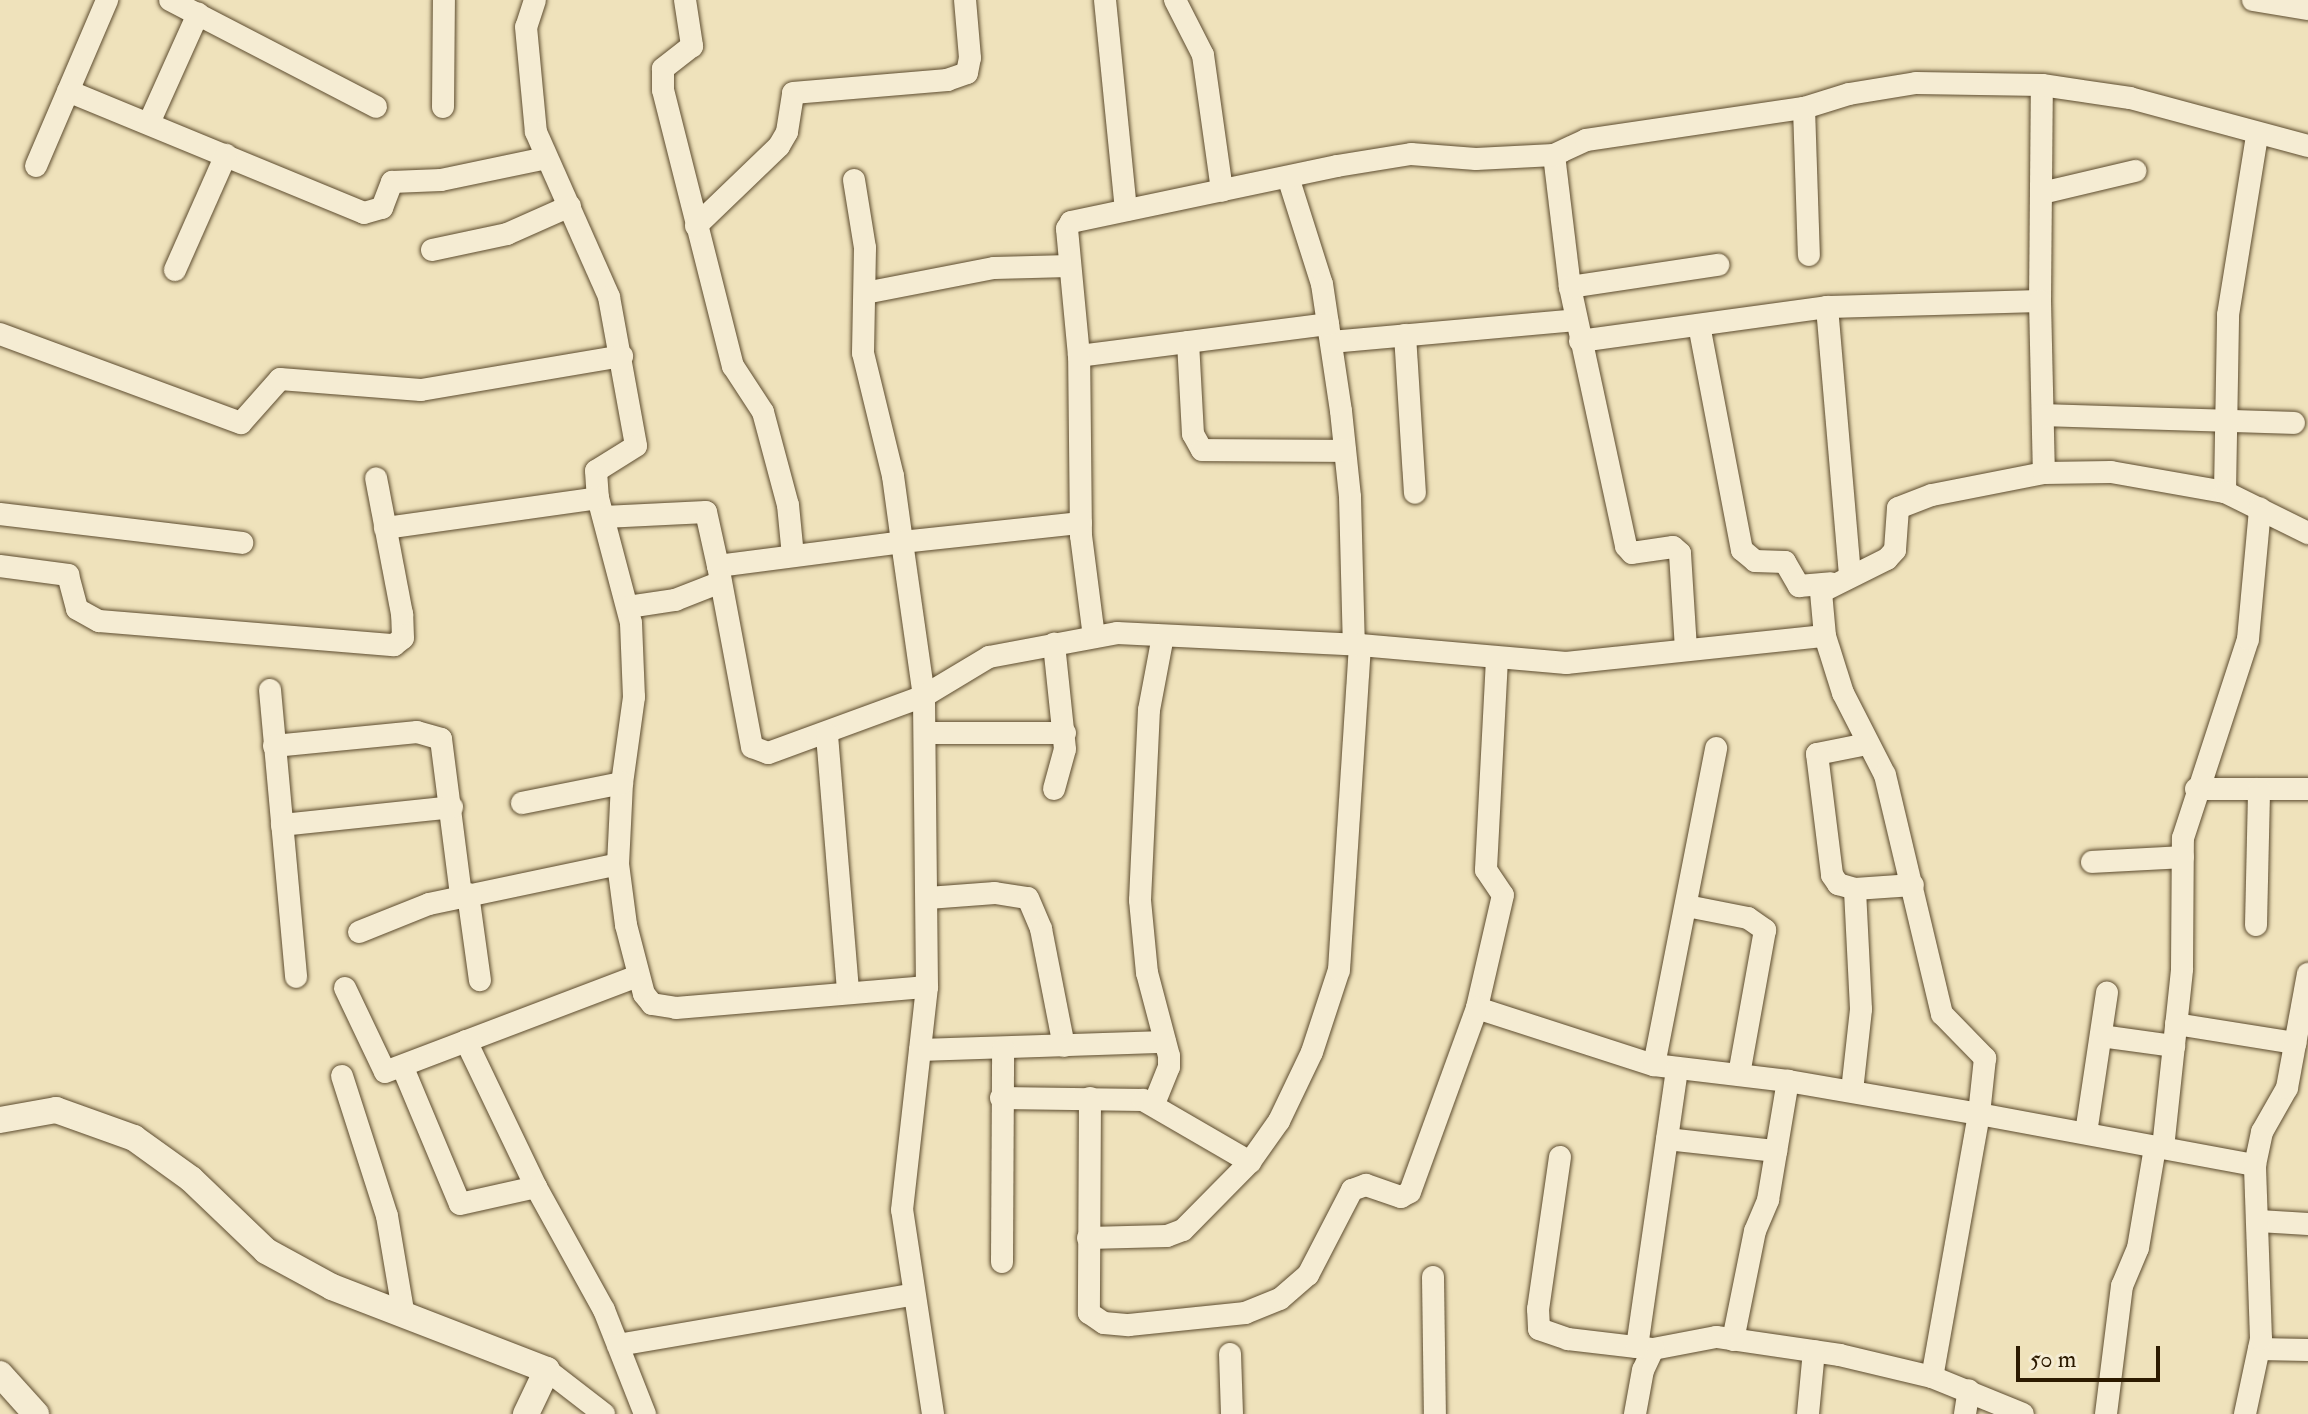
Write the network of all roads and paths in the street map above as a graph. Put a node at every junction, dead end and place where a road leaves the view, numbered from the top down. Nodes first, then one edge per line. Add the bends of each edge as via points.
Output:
1 (107, 0) edge
2 (444, 0) edge
3 (535, 0) edge
4 (685, 0) edge
5 (965, 0) edge
6 (1105, 0) edge
7 (1175, 0) edge
8 (2253, 0) edge
9 (184, 5) edge
10 (2308, 9) edge
11 (2042, 85) junction
12 (68, 91) junction
13 (376, 107) dead end
14 (443, 107) dead end
15 (1804, 108) junction
16 (149, 123) junction
17 (2257, 136) junction
18 (2308, 146) edge
19 (226, 155) junction
20 (1554, 155) junction
21 (546, 158) junction
22 (36, 166) dead end
23 (2135, 171) dead end
24 (1288, 177) junction
25 (854, 180) dead end
26 (1222, 191) junction
27 (2042, 193) junction
28 (570, 206) junction
29 (1126, 210) junction
30 (696, 226) junction
31 (432, 250) dead end
32 (1809, 255) dead end
33 (1718, 265) dead end
34 (1070, 266) junction
35 (175, 270) dead end
36 (1570, 287) junction
37 (865, 293) junction
38 (2040, 301) junction
39 (1827, 307) junction
40 (1699, 325) junction
41 (1578, 330) junction
42 (1329, 333) junction
43 (0, 334) edge
44 (1405, 335) junction
45 (1188, 342) junction
46 (622, 356) junction
47 (1079, 356) junction
48 (2044, 415) junction
49 (2225, 421) junction
50 (2294, 423) dead end
51 (1345, 451) junction
52 (2044, 473) junction
53 (376, 478) dead end
54 (2225, 492) junction
55 (1415, 493) dead end
56 (601, 508) junction
57 (2260, 509) junction
58 (0, 514) edge
59 (1081, 523) junction
60 (385, 528) junction
61 (2308, 533) edge
62 (902, 542) junction
63 (242, 543) dead end
64 (793, 556) junction
65 (0, 566) edge
66 (719, 574) junction
67 (1840, 580) junction
68 (628, 607) junction
69 (1163, 636) junction
70 (1825, 636) junction
71 (1094, 637) junction
72 (1054, 644) junction
73 (1357, 645) junction
74 (1686, 649) junction
75 (1497, 659) junction
76 (270, 690) dead end
77 (924, 696) junction
78 (925, 733) junction
79 (1065, 733) junction
80 (827, 735) junction
81 (1867, 744) junction
82 (274, 746) junction
83 (1716, 748) dead end
84 (622, 783) junction
85 (1054, 789) dead end
86 (2196, 789) junction
87 (2259, 789) junction
88 (2308, 789) edge
89 (522, 803) dead end
90 (452, 807) junction
91 (282, 825) junction
92 (2183, 857) junction
93 (2092, 862) dead end
94 (618, 864) junction
95 (1913, 885) junction
96 (1855, 889) junction
97 (464, 895) junction
98 (928, 898) junction
99 (1687, 906) junction
100 (2256, 925) dead end
101 (359, 932) dead end
102 (2308, 974) edge
103 (638, 976) junction
104 (296, 977) dead end
105 (480, 980) dead end
106 (927, 987) junction
107 (345, 988) dead end
108 (848, 991) junction
109 (2107, 993) dead end
110 (1477, 1008) junction
111 (2175, 1035) junction
112 (2101, 1036) junction
113 (466, 1041) junction
114 (1165, 1042) junction
115 (2295, 1043) junction
116 (1064, 1046) junction
117 (1003, 1049) junction
118 (920, 1050) junction
119 (1654, 1065) junction
120 (403, 1068) junction
121 (1677, 1070) junction
122 (1739, 1075) junction
123 (342, 1076) dead end
124 (1788, 1081) junction
125 (2297, 1088) edge
126 (1852, 1091) junction
127 (1001, 1098) junction
128 (1090, 1098) junction
129 (1154, 1104) junction
130 (1979, 1114) junction
131 (0, 1120) edge
132 (2086, 1133) junction
133 (1667, 1139) junction
134 (2159, 1148) junction
135 (1776, 1151) junction
136 (1560, 1157) dead end
137 (1250, 1162) junction
138 (2255, 1165) junction
139 (536, 1187) junction
140 (2259, 1221) junction
141 (2308, 1224) edge
142 (1088, 1238) junction
143 (1002, 1262) dead end
144 (1433, 1277) dead end
145 (912, 1295) junction
146 (404, 1316) junction
147 (1733, 1340) junction
148 (618, 1345) junction
149 (1645, 1348) junction
150 (2259, 1349) junction
151 (2308, 1350) edge
152 (1814, 1351) junction
153 (1230, 1354) dead end
154 (547, 1370) junction
155 (0, 1374) edge
156 (1932, 1377) junction
157 (1969, 1390) junction
158 (36, 1414) edge
159 (526, 1414) edge
160 (604, 1414) edge
161 (645, 1414) edge
162 (933, 1414) edge
163 (1232, 1414) edge
164 (1435, 1414) edge
165 (1635, 1414) edge
166 (1808, 1414) edge
167 (1965, 1414) edge
168 (2023, 1414) edge
169 (2106, 1414) edge
170 (2245, 1414) edge

1 - 12 street
2 - 14 street
3 - 21 street via 526,27 527,52 536,132
4 - 30 street via 692,46 669,62 662,78
5 - 30 street via 967,73 947,80 793,93 787,132 779,146
6 - 29 street
7 - 26 street via 1203,55
8 - 10 street
9 - 13 street
9 - 16 street
11 - 15 street via 1916,83
11 - 17 street via 2130,98
11 - 27 street
12 - 16 street
12 - 22 street
15 - 20 street via 1586,140
15 - 32 street
16 - 19 street
17 - 18 street
17 - 49 street via 2228,315
19 - 21 street via 371,214 382,208 392,182 455,178
19 - 35 street
20 - 24 street via 1476,159 1411,154
20 - 36 street
21 - 28 street
23 - 27 street
24 - 26 street
24 - 42 street via 1322,284
25 - 37 street via 865,248
26 - 29 street
27 - 38 street
28 - 31 street via 507,234
28 - 46 street via 609,297
29 - 34 street via 1068,225
30 - 64 street via 733,366 763,412 788,505
33 - 36 street
34 - 37 street via 994,268
34 - 47 street
36 - 41 street
37 - 62 street via 863,353 893,476
38 - 39 street
38 - 48 street
39 - 40 street
39 - 67 street
40 - 41 street
40 - 67 street via 1742,550 1755,561 1785,562 1799,586
41 - 44 street
41 - 74 street via 1626,546 1632,553 1673,547 1680,553
42 - 44 street
42 - 45 street
42 - 51 street
43 - 46 street via 241,423 280,379 421,390
44 - 55 street
45 - 47 street
45 - 51 street via 1193,434 1202,450
46 - 56 street via 636,446 596,471
47 - 59 street
48 - 49 street
48 - 52 street
49 - 50 street
49 - 54 street
51 - 73 street
52 - 54 street via 2111,472
52 - 67 street via 1904,503 1898,508 1895,550 1874,567
53 - 60 street
54 - 57 street
56 - 60 street
56 - 66 street via 706,512
56 - 68 street
57 - 61 street
57 - 86 street via 2248,639
58 - 63 street
59 - 62 street
59 - 71 street
60 - 65 street via 404,630 399,642 386,646 99,621 77,609 68,575
62 - 64 street
62 - 77 street
64 - 66 street
66 - 68 street via 675,600
66 - 80 street via 752,747 768,753
67 - 70 street via 1819,601
68 - 84 street via 634,697
69 - 71 street
69 - 73 street
69 - 114 street via 1149,710 1140,900 1147,973
70 - 74 street
70 - 81 street
71 - 72 street
72 - 77 street via 989,657
72 - 79 street
73 - 75 street
73 - 137 street via 1339,970 1312,1052 1279,1121
74 - 75 street via 1566,663
75 - 110 street via 1486,870 1503,895
76 - 82 street
77 - 78 street
77 - 80 street
78 - 79 street
78 - 98 street
79 - 85 street via 1063,766
80 - 108 street
81 - 95 street via 1885,775
81 - 96 street via 1820,751 1816,760 1832,875 1838,884
82 - 90 street via 417,732 433,736 445,751
82 - 91 street
83 - 99 street
84 - 89 street
84 - 94 street
86 - 87 street
86 - 92 street
87 - 88 street
87 - 100 street
90 - 91 street
90 - 97 street
91 - 104 street
92 - 93 street
92 - 111 street
94 - 97 street
94 - 103 street
95 - 96 street
95 - 130 street via 1942,1014 1985,1058
96 - 126 street via 1861,1009
97 - 101 street via 393,915
97 - 105 street
98 - 106 street
98 - 116 street via 995,893 1028,898 1041,929
99 - 119 street
99 - 122 street via 1748,918 1765,930
102 - 115 street
103 - 108 street via 644,994 663,1008
103 - 113 street
106 - 108 street
106 - 118 street
107 - 120 street via 381,1069
109 - 112 street
110 - 119 street
110 - 142 street via 1410,1192 1401,1197 1366,1185 1352,1190 1308,1275 1280,1299 1245,1313 1175,1323 1104,1323 1089,1313
111 - 112 street
111 - 115 street
111 - 134 street
112 - 132 street
113 - 120 street
113 - 139 street
114 - 116 street
114 - 129 street via 1169,1067
115 - 125 street
116 - 117 street
117 - 118 street
117 - 127 street
118 - 145 street via 902,1210
119 - 121 street
120 - 139 street via 460,1204
121 - 122 street
121 - 133 street
122 - 124 street
123 - 146 street via 387,1216
124 - 126 street
124 - 135 street
125 - 138 street via 2262,1132
126 - 130 street
127 - 128 street
127 - 143 street
128 - 129 street via 1123,1097
128 - 142 street
129 - 137 street
130 - 132 street
130 - 156 street
131 - 146 street via 56,1110 134,1138 191,1179 266,1251 332,1287
132 - 134 street
133 - 135 street
133 - 149 street
134 - 138 street
134 - 169 street via 2138,1248 2122,1286
135 - 147 street
136 - 149 street via 1539,1329 1550,1336
137 - 142 street via 1183,1230 1167,1236
138 - 140 street
139 - 148 street
140 - 141 street
140 - 150 street
144 - 164 street
145 - 148 street
145 - 162 street
146 - 154 street
147 - 149 street via 1716,1337
147 - 152 street
148 - 161 street
149 - 165 street
150 - 151 street
150 - 170 street
152 - 156 street
152 - 166 street
153 - 163 street
154 - 159 street
154 - 160 street
155 - 158 street
156 - 157 street
157 - 167 street
157 - 168 street

